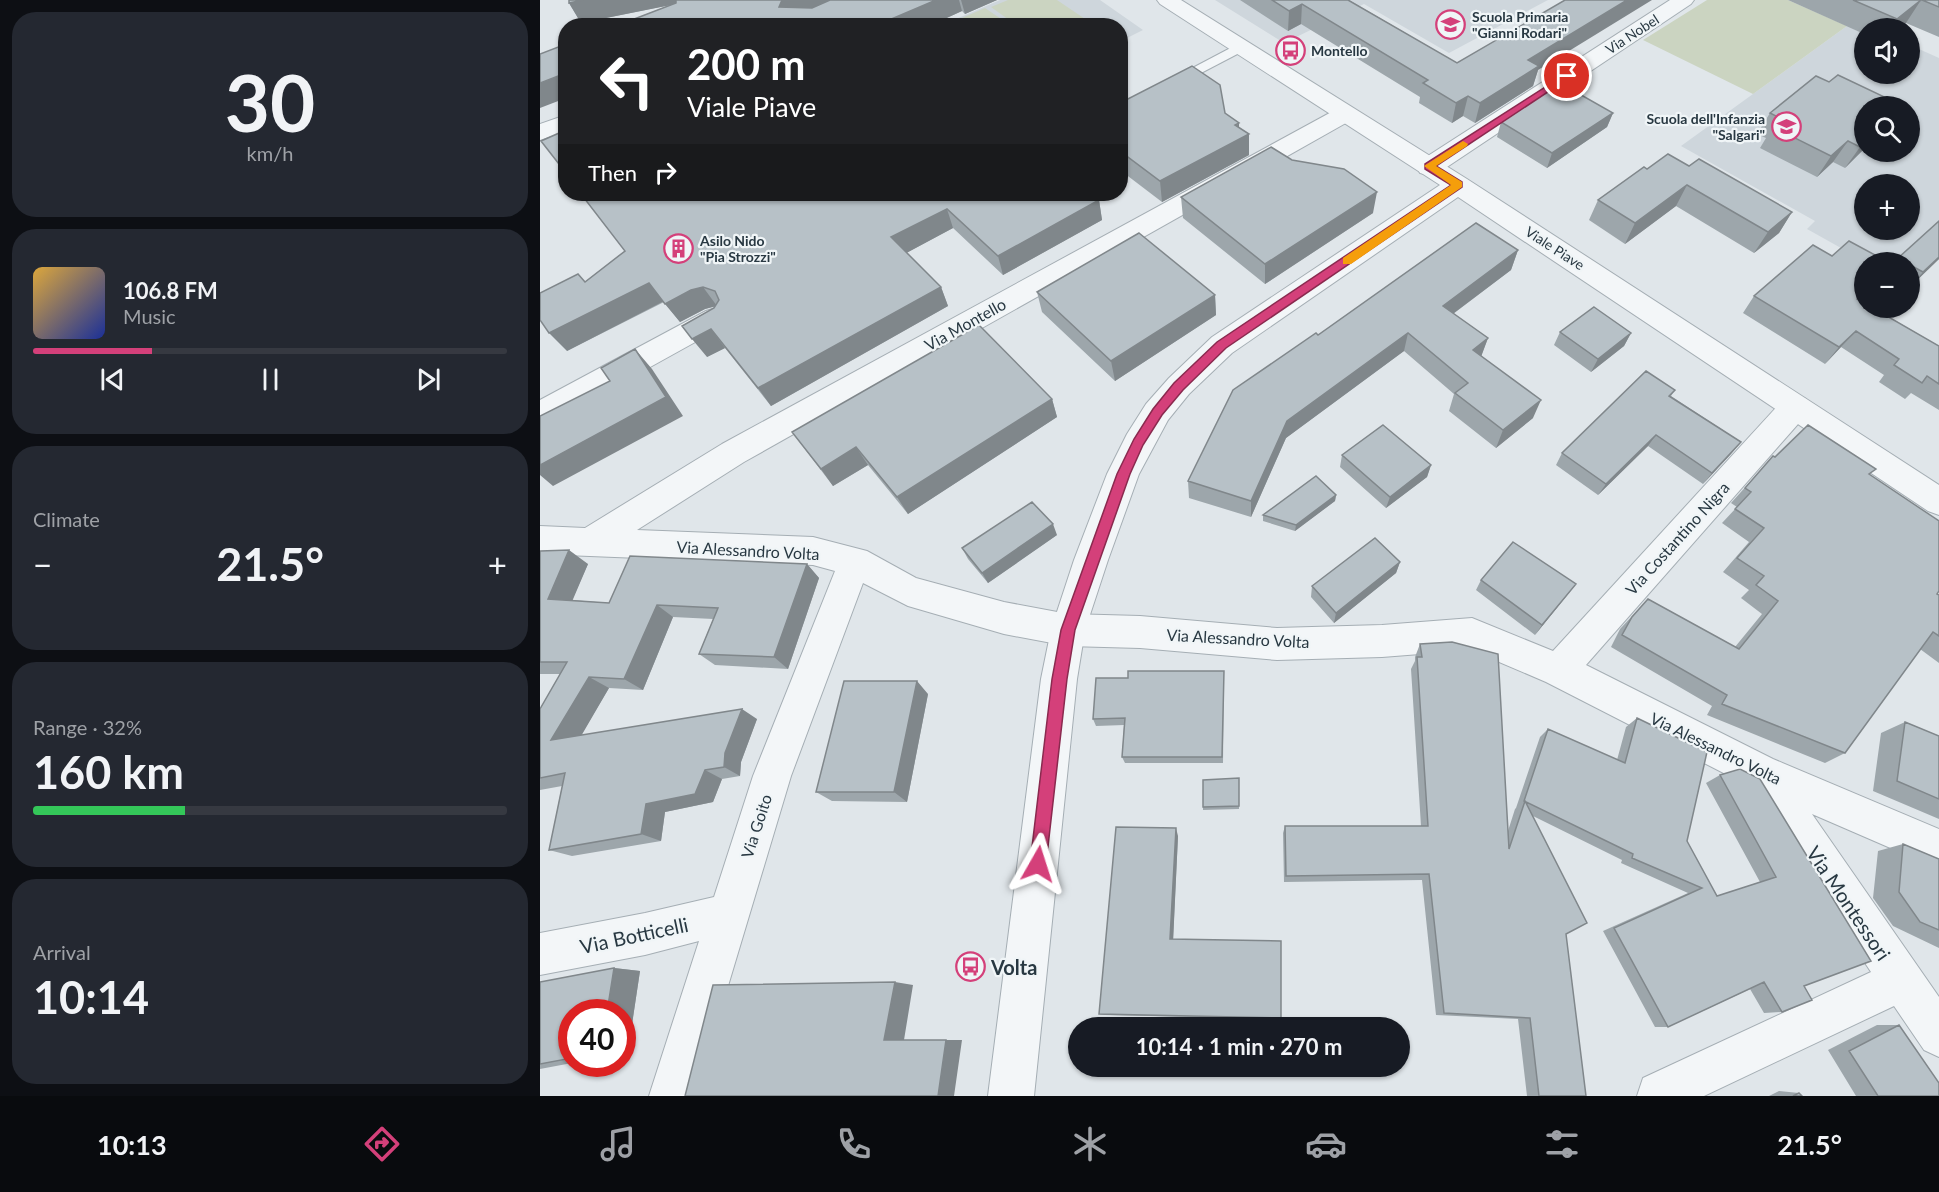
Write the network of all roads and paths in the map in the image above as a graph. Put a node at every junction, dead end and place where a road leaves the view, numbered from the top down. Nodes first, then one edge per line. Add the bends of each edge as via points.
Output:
1 (1167, 0) edge
2 (1684, 0) edge
3 (1240, 46) junction
4 (1160, 88) edge
5 (1345, 114) junction
6 (558, 125) edge
7 (540, 133) edge
8 (1429, 166) junction
9 (1458, 184) junction
10 (716, 318) edge
11 (1795, 407) junction
12 (540, 414) edge
13 (1939, 502) edge
14 (540, 540) edge
15 (590, 542) junction
16 (855, 561) junction
17 (1068, 630) junction
18 (1559, 670) junction
19 (1760, 772) junction
20 (1939, 849) edge
21 (727, 914) junction
22 (540, 954) edge
23 (1902, 980) junction
24 (1939, 1035) edge
25 (1659, 1094) dead end
26 (672, 1096) edge
27 (1011, 1096) edge

1 - 3 street, Viale Piave
2 - 8 street, Via Nobel
3 - 4 lane
3 - 5 street, Viale Piave
5 - 8 street, Viale Piave
5 - 15 street, Via Montello via 733,453
6 - 7 street
8 - 9 street, Viale Piave
9 - 11 street, Viale Piave
9 - 17 street via 1222,345 1179,386 1157,412 1123,474
10 - 12 street
11 - 13 street, Viale Piave
11 - 18 street, Via Costantino Nigra
14 - 15 street, Via Alessandro Volta
15 - 16 street, Via Alessandro Volta via 813,551
16 - 17 street, Via Alessandro Volta via 908,591 1004,618
16 - 21 street, Via Goito via 772,776
17 - 18 street, Via Alessandro Volta via 1277,644 1472,634
17 - 27 street
18 - 19 street, Via Alessandro Volta
19 - 20 street, Via Alessandro Volta
19 - 23 street, Via Montessori
21 - 22 street, Via Botticelli
21 - 26 street, Via Goito
23 - 24 street, Via Montessori
23 - 25 street

